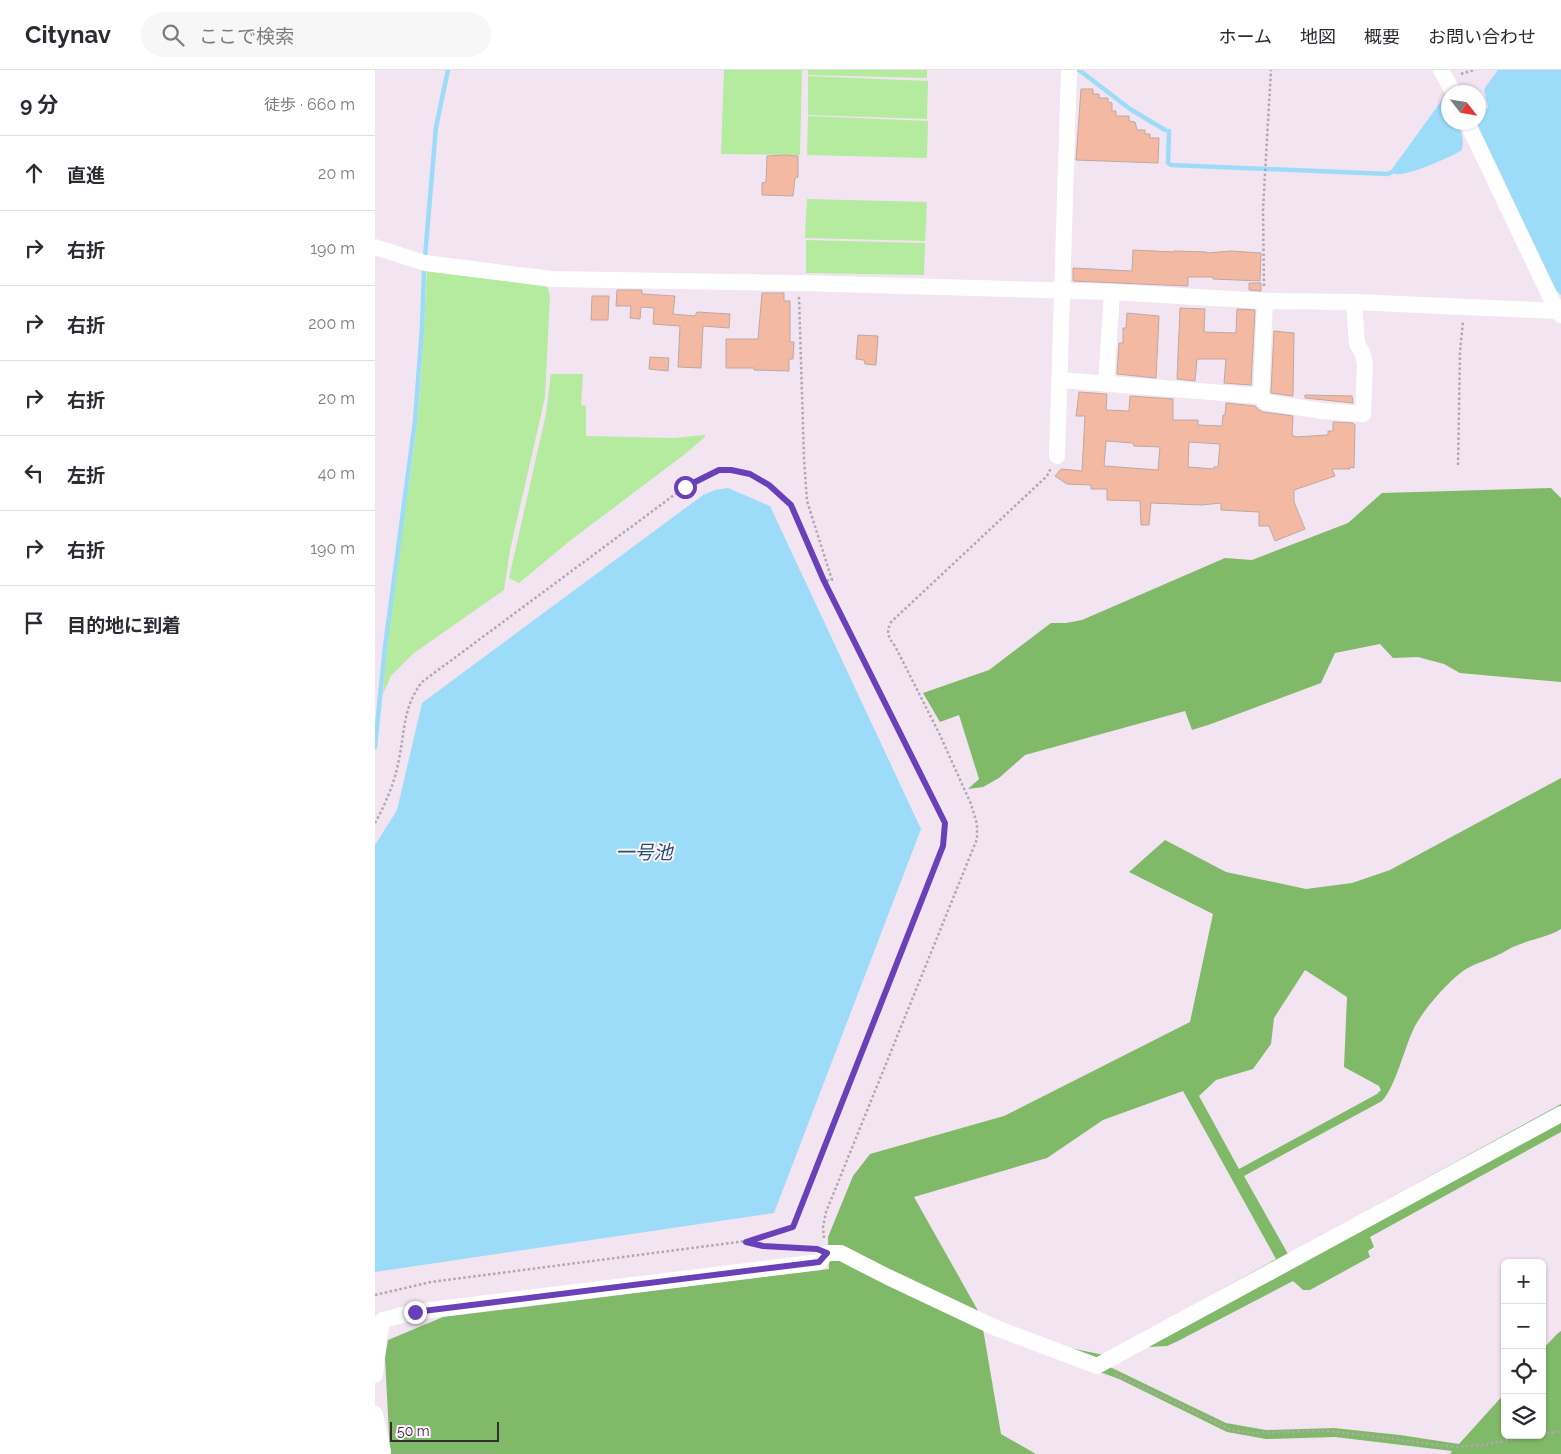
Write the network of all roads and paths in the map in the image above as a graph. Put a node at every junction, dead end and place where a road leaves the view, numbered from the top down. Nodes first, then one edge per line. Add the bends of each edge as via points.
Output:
1 (1069, 70) edge
2 (1271, 70) edge
3 (1441, 70) edge
4 (1449, 85) edge
5 (1471, 130) edge
6 (375, 247) edge
7 (799, 283) junction
8 (1063, 291) junction
9 (1113, 292) junction
10 (1265, 301) junction
11 (1354, 302) junction
12 (1463, 307) junction
13 (1559, 313) edge
14 (1060, 380) junction
15 (1106, 384) junction
16 (1261, 396) junction
17 (1057, 456) joint
18 (1458, 465) dead end
19 (824, 581) junction
20 (375, 823) edge
21 (1561, 1114) edge
22 (746, 1242) junction
23 (799, 1248) dead end
24 (827, 1253) junction
25 (375, 1295) edge
26 (1097, 1366) junction
27 (375, 1375) edge
28 (375, 1414) edge
29 (1561, 1431) edge
30 (1546, 1433) edge
31 (1515, 1439) edge
32 (383, 1452) dead end

1 - 8 street
2 - 10 path via 1263,209
3 - 4 street
5 - 13 street
6 - 7 street via 425,263 551,279
7 - 8 street
7 - 19 path via 807,501 832,580
8 - 9 street
8 - 14 street
9 - 10 street
9 - 15 street
10 - 11 street
10 - 16 street
11 - 12 street
11 - 16 street via 1357,344 1365,364 1363,414 1265,402
12 - 13 street
12 - 18 path
14 - 15 street
14 - 17 street
15 - 16 street
17 - 24 path via 1047,476 891,622 887,630 971,804 977,824 977,839 827,1212 823,1227
19 - 20 path via 791,505 769,485 750,474 719,470 685,487 421,682 408,704 394,783
19 - 22 path via 945,823 943,846 793,1227
21 - 26 street
22 - 23 path
22 - 25 path via 431,1282
24 - 26 street via 841,1253 996,1328
24 - 27 street via 819,1262 415,1312 383,1320
26 - 31 path via 1232,1430 1252,1433 1327,1431 1456,1446
28 - 32 street
29 - 30 path

